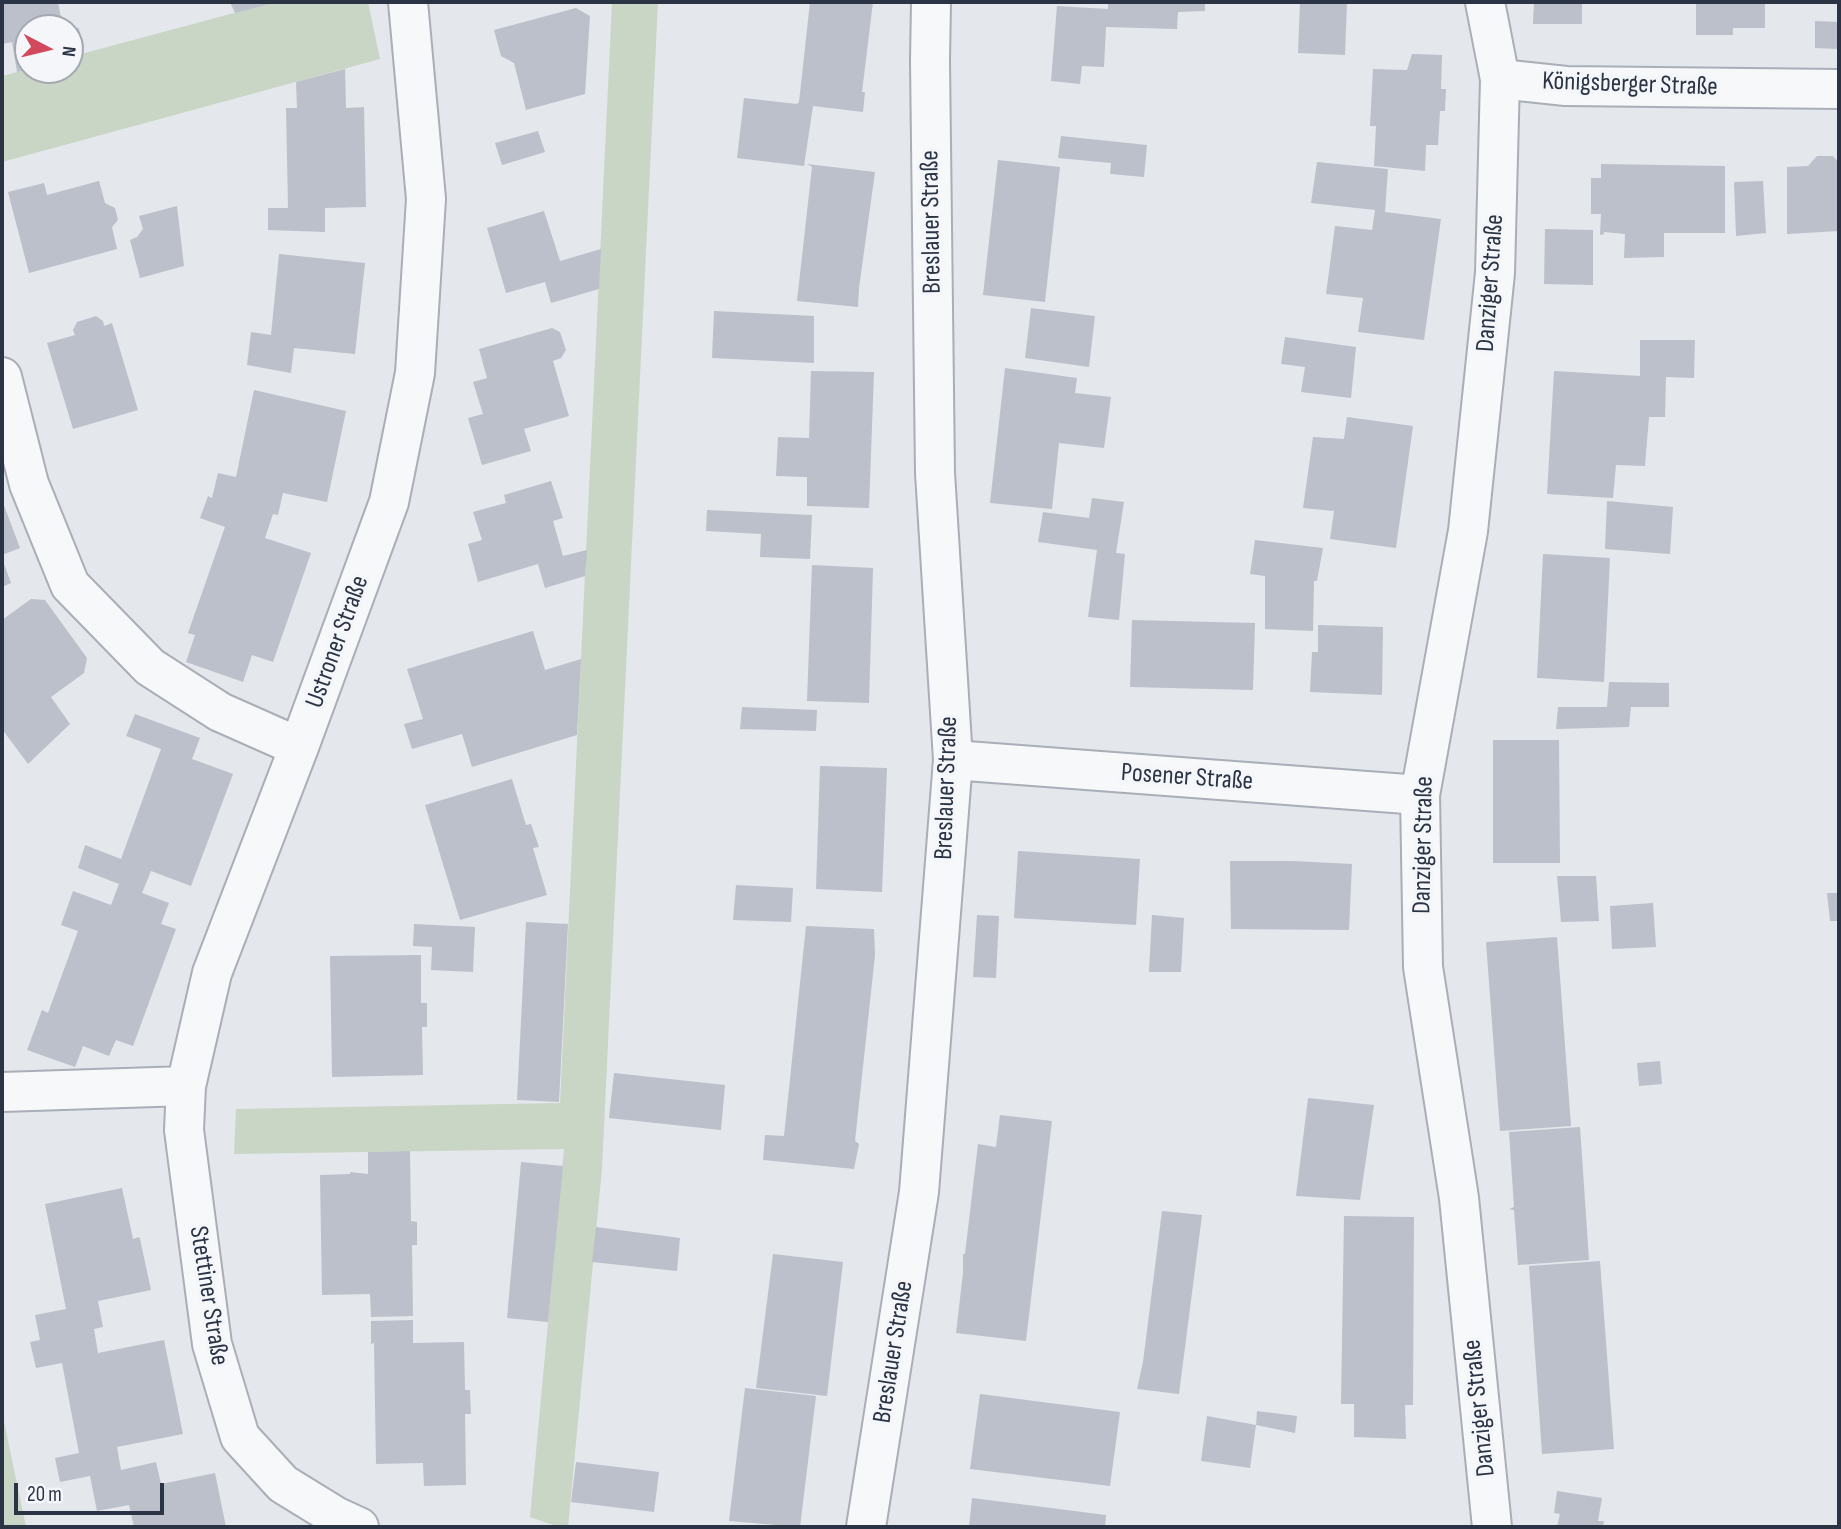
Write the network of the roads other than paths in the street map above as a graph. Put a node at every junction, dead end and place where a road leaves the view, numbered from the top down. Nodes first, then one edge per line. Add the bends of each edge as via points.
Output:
1 (409, 2) edge
2 (931, 2) edge
3 (1485, 2) edge
4 (1500, 79) junction
5 (1839, 89) edge
6 (2, 377) edge
7 (299, 747) junction
8 (953, 761) junction
9 (1420, 795) junction
10 (186, 1086) junction
11 (2, 1092) edge
12 (359, 1527) edge
13 (866, 1527) edge
14 (1492, 1527) edge

1 - 7 street, Ustroner Straße via 426,199 415,373 389,502
2 - 8 street, Breslauer Straße via 936,473
3 - 4 street
4 - 5 street, Königsberger Straße via 1566,86
4 - 9 street, Danziger Straße via 1495,273 1468,531
6 - 7 street via 29,484 70,584 150,667 220,712
7 - 10 street, Ustroner Straße via 212,973
8 - 9 street, Posener Straße
8 - 13 street, Breslauer Straße via 919,1192
9 - 14 street, Danziger Straße via 1423,967 1459,1198
10 - 11 street
10 - 12 street, Stettiner Straße via 184,1130 212,1344 240,1437 283,1484

